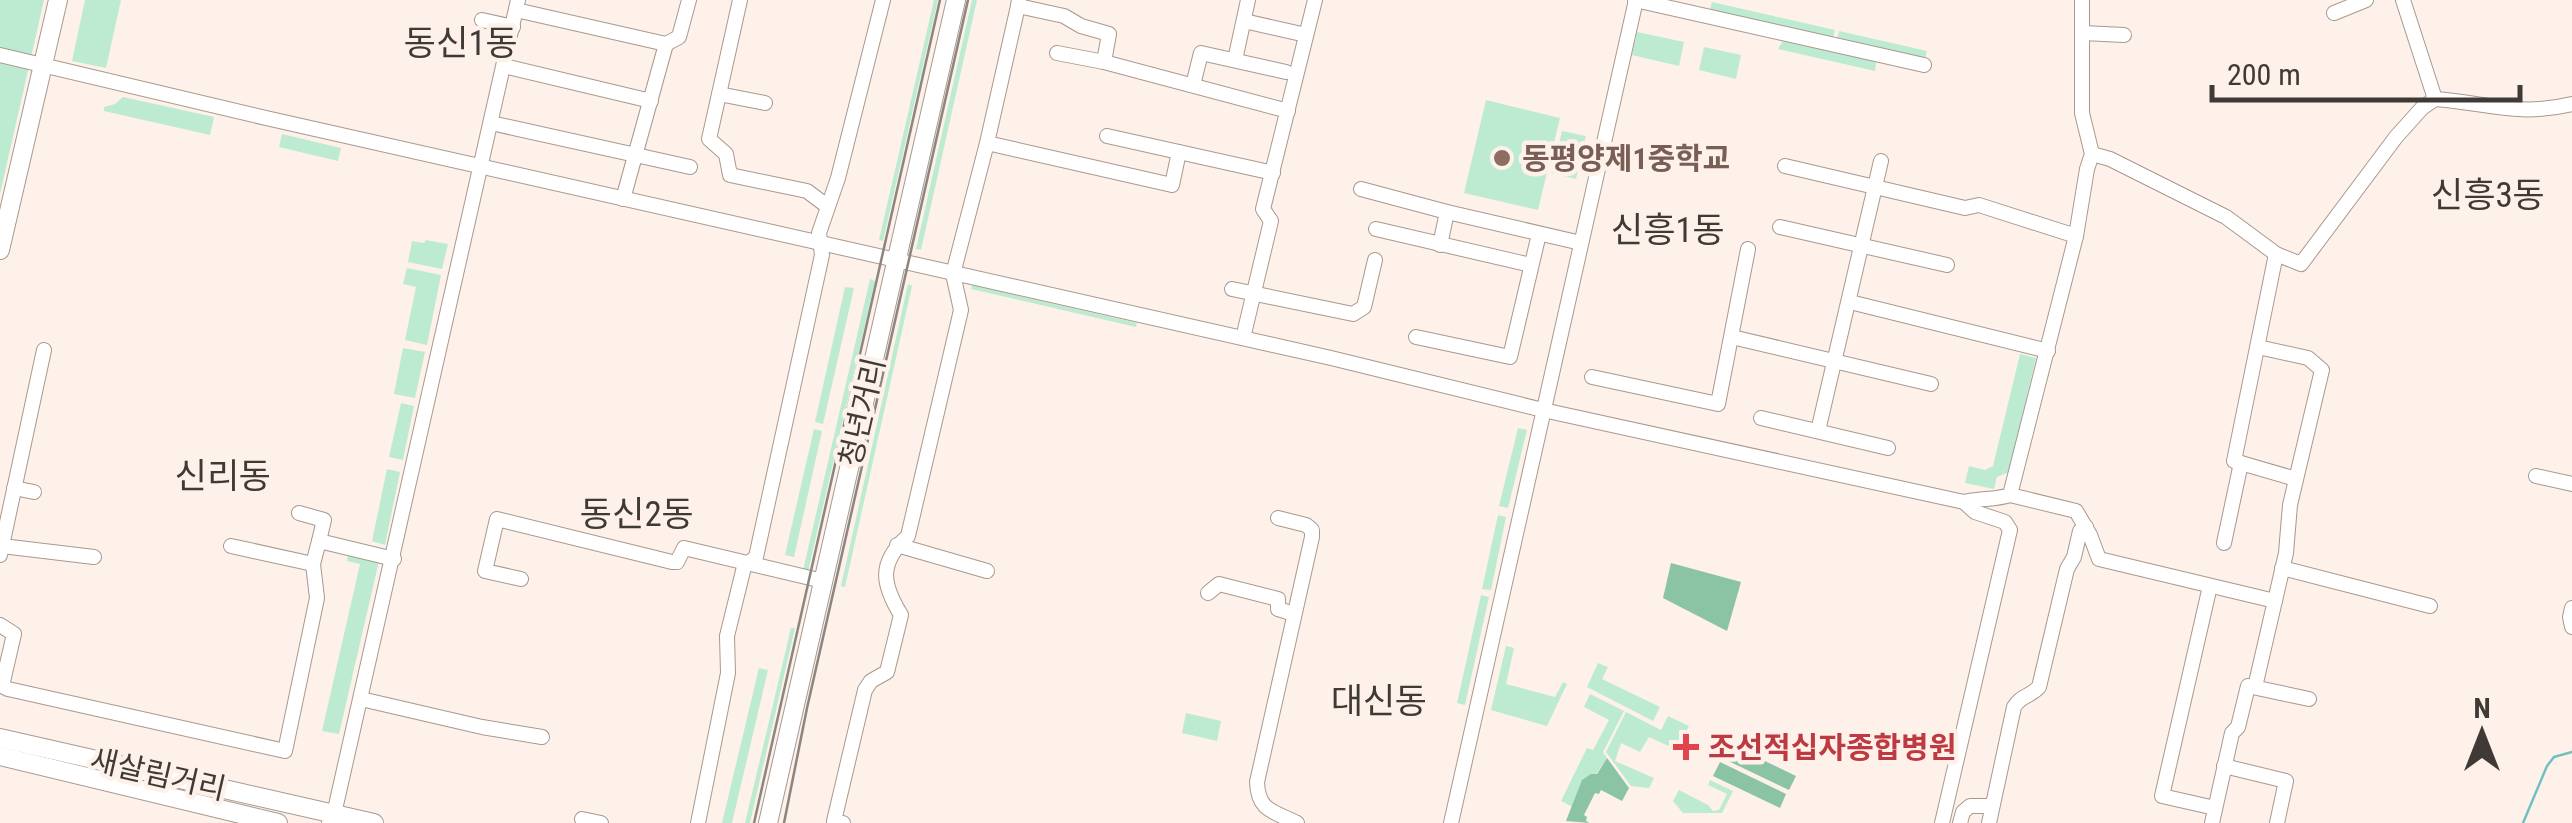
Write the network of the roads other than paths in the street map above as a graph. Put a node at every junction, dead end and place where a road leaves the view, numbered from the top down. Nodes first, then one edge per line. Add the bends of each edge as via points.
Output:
1 (58, 0) edge
2 (689, 0) edge
3 (740, 0) edge
4 (883, 0) edge
5 (956, 0) edge
6 (1248, 0) edge
7 (1315, 0) edge
8 (1636, 0) edge
9 (2082, 0) edge
10 (2366, 0) edge
11 (2403, 0) edge
12 (1018, 3) edge
13 (517, 5) edge
14 (2334, 13) dead end
15 (482, 20) dead end
16 (1244, 21) junction
17 (513, 27) junction
18 (2083, 32) junction
19 (1306, 35) junction
20 (2124, 36) dead end
21 (666, 44) junction
22 (1056, 53) dead end
23 (0, 56) edge
24 (1235, 60) junction
25 (1104, 62) junction
26 (43, 66) junction
27 (504, 66) junction
28 (1924, 66) dead end
29 (1286, 72) dead end
30 (1193, 85) junction
31 (718, 94) junction
32 (2434, 99) junction
33 (651, 101) junction
34 (765, 103) dead end
35 (2572, 104) edge
36 (1288, 111) junction
37 (490, 123) junction
38 (1107, 136) dead end
39 (987, 143) junction
40 (1179, 152) junction
41 (2092, 154) junction
42 (636, 155) junction
43 (1882, 161) dead end
44 (690, 166) dead end
45 (1784, 166) dead end
46 (481, 167) junction
47 (1273, 172) junction
48 (1876, 188) junction
49 (1360, 189) dead end
50 (623, 198) junction
51 (826, 206) junction
52 (1447, 212) junction
53 (1780, 227) dead end
54 (1376, 229) dead end
55 (1539, 234) junction
56 (2076, 236) junction
57 (1581, 243) junction
58 (821, 244) junction
59 (1440, 245) junction
60 (1862, 246) junction
61 (1748, 249) dead end
62 (0, 250) edge
63 (2276, 254) junction
64 (1375, 260) dead end
65 (896, 261) junction
66 (1531, 265) junction
67 (1946, 265) dead end
68 (953, 274) junction
69 (1232, 289) dead end
70 (1254, 294) junction
71 (1850, 302) junction
72 (1732, 337) junction
73 (1243, 338) junction
74 (1416, 338) dead end
75 (2258, 347) junction
76 (44, 350) dead end
77 (2048, 351) junction
78 (1836, 361) junction
79 (1592, 377) dead end
80 (1931, 384) dead end
81 (1543, 410) junction
82 (1760, 418) dead end
83 (1818, 431) junction
84 (1888, 448) dead end
85 (2241, 463) junction
86 (2536, 476) dead end
87 (2296, 479) junction
88 (2572, 484) edge
89 (14, 488) junction
90 (34, 492) dead end
91 (2010, 494) junction
92 (1964, 502) junction
93 (298, 513) dead end
94 (1278, 518) dead end
95 (2086, 526) junction
96 (319, 541) junction
97 (2224, 542) dead end
98 (898, 545) junction
99 (231, 546) dead end
100 (1, 550) edge
101 (94, 557) dead end
102 (394, 559) junction
103 (748, 563) junction
104 (313, 564) junction
105 (2282, 568) junction
106 (988, 571) dead end
107 (520, 579) dead end
108 (823, 581) junction
109 (2210, 586) junction
110 (1208, 592) dead end
111 (2275, 601) junction
112 (2430, 606) dead end
113 (2572, 608) edge
114 (1294, 614) junction
115 (0, 625) edge
116 (2572, 627) edge
117 (2255, 687) junction
118 (361, 699) junction
119 (2309, 699) dead end
120 (542, 737) dead end
121 (0, 738) edge
122 (0, 756) edge
123 (2224, 766) junction
124 (1990, 806) junction
125 (2214, 816) edge
126 (332, 818) edge
127 (582, 819) dead end
128 (837, 822) edge
129 (278, 823) edge
130 (374, 823) edge
131 (602, 823) edge
132 (698, 823) edge
133 (768, 823) edge
134 (1297, 823) edge
135 (1451, 823) edge
136 (1942, 823) edge
137 (1960, 823) edge
138 (1989, 823) edge
139 (2278, 823) edge

1 - 26 main road
2 - 21 street via 679,37
3 - 31 street
4 - 51 street
5 - 65 main road, 청년거리
6 - 16 street
7 - 19 street
8 - 28 street
8 - 57 street
9 - 18 street
10 - 14 street
11 - 32 street
12 - 25 street via 1109,34
12 - 39 street
13 - 17 street
13 - 21 street
15 - 17 street
16 - 19 street
16 - 24 street
17 - 27 street
18 - 20 street
18 - 41 street via 2082,113
19 - 36 street
21 - 33 street
22 - 25 street
23 - 26 street
24 - 29 street
24 - 30 street via 1200,53
25 - 30 street
26 - 46 street
26 - 62 main road
27 - 33 street
27 - 37 street
30 - 36 street
31 - 34 street
31 - 51 street via 709,139 726,154 730,175 807,192
32 - 35 street via 2530,111
32 - 63 street via 2396,137 2301,264
33 - 42 street
36 - 47 street
37 - 42 street
37 - 46 street
38 - 40 street
39 - 40 street via 1172,185
39 - 68 street
40 - 47 street
41 - 56 street
41 - 63 street via 2226,216
42 - 44 street
42 - 50 street
43 - 48 street
45 - 48 street
46 - 50 street
46 - 102 street
47 - 70 street via 1264,209 1271,221
48 - 56 street via 1965,208 1979,205
48 - 60 street
49 - 52 street
50 - 58 street
51 - 58 street
52 - 55 street
52 - 59 street
53 - 60 street
54 - 59 street
55 - 57 street
55 - 66 street
56 - 77 street
57 - 81 street
58 - 65 street
58 - 103 street via 756,557
59 - 66 street
60 - 67 street
60 - 71 street
61 - 72 street
63 - 75 street
64 - 70 street via 1364,307 1353,314
65 - 68 street
65 - 108 main road, 청년거리
66 - 74 street via 1510,358
68 - 73 street
68 - 98 street via 961,310 908,536
69 - 70 street
70 - 73 street
71 - 77 street
71 - 78 street
72 - 78 street
72 - 79 street via 1718,404
73 - 81 street
75 - 85 street via 2234,461
75 - 87 street via 2308,358 2322,370
76 - 89 street
77 - 91 street
78 - 80 street
78 - 83 street
81 - 92 street
81 - 135 street
82 - 83 street
83 - 84 street
85 - 87 street
85 - 97 street
86 - 88 street
87 - 105 street
89 - 90 street
89 - 100 street
91 - 92 street
91 - 95 street via 2076,511
92 - 136 street via 2010,530
93 - 96 street via 324,520
94 - 114 street via 1312,530
95 - 109 street via 2100,559
95 - 124 street via 2067,569 2039,687 2014,708
96 - 102 street
96 - 104 street
98 - 106 street
98 - 128 street via 884,581 901,615 887,672 865,690
99 - 104 street
100 - 101 street
102 - 118 street
103 - 107 street via 684,548 672,562 497,519 485,571
103 - 108 street
103 - 132 street via 728,636 728,673
104 - 115 street via 316,598 286,750 8,689 2,686 14,634
105 - 111 street
105 - 112 street
108 - 133 main road, 청년거리
109 - 111 street
109 - 125 street via 2162,796
110 - 114 street via 1219,584 1278,598 1278,609
111 - 117 street
113 - 116 street
114 - 134 street via 1256,782 1262,806
117 - 119 street
117 - 123 street via 2248,686
118 - 120 street
118 - 126 street
121 - 126 main road, 새살림거리
122 - 129 main road, 새살림거리
123 - 125 street
123 - 139 street via 2286,781
124 - 137 street via 1970,806
124 - 138 street
126 - 130 main road, 새살림거리
127 - 131 street

